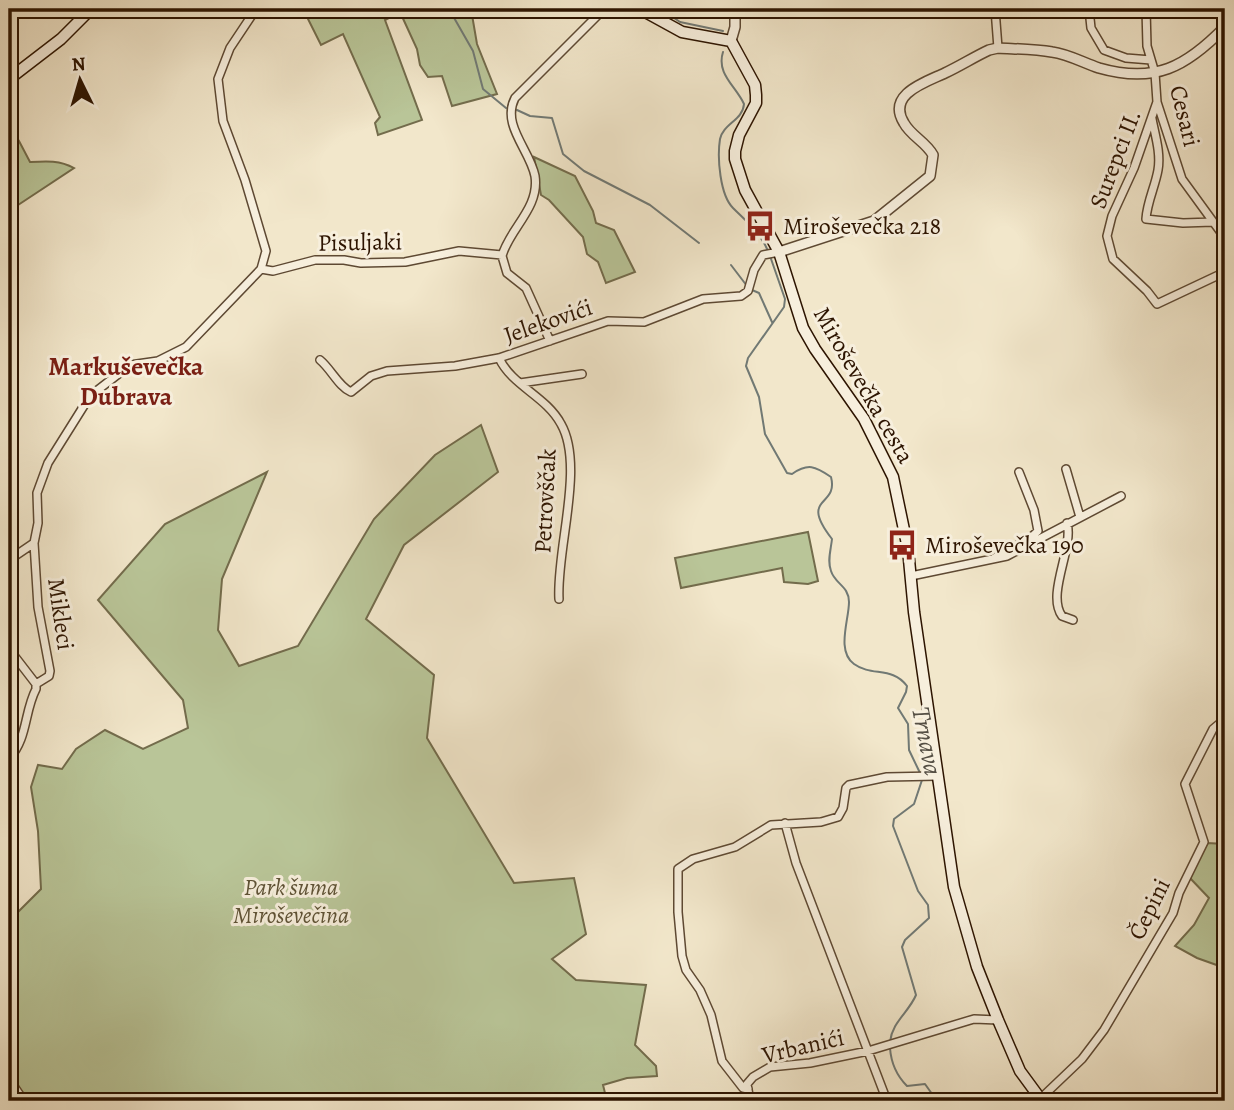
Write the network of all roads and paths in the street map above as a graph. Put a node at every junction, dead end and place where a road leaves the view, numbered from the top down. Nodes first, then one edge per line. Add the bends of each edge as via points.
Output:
1 (76, 9) edge
2 (91, 9) edge
3 (256, 9) edge
4 (604, 9) edge
5 (640, 9) edge
6 (735, 9) edge
7 (995, 9) edge
8 (1089, 9) edge
9 (1146, 9) edge
10 (83, 18) junction
11 (1225, 27) edge
12 (731, 41) junction
13 (998, 48) junction
14 (1151, 60) junction
15 (1155, 73) junction
16 (9, 79) edge
17 (1157, 102) junction
18 (1152, 118) junction
19 (1213, 222) junction
20 (1225, 238) edge
21 (772, 253) junction
22 (502, 255) junction
23 (261, 270) junction
24 (1225, 272) edge
25 (550, 341) junction
26 (499, 358) junction
27 (320, 360) dead end
28 (582, 374) dead end
29 (520, 383) junction
30 (1066, 470) dead end
31 (1019, 472) dead end
32 (1121, 496) dead end
33 (1080, 517) junction
34 (1067, 523) junction
35 (34, 543) junction
36 (993, 558) junction
37 (9, 560) edge
38 (911, 576) junction
39 (559, 599) dead end
40 (1073, 620) dead end
41 (9, 649) edge
42 (36, 684) junction
43 (1225, 719) edge
44 (9, 758) edge
45 (937, 776) junction
46 (785, 823) junction
47 (1225, 971) edge
48 (1225, 1016) edge
49 (998, 1020) junction
50 (868, 1051) junction
51 (9, 1080) edge
52 (748, 1089) junction
53 (750, 1100) edge
54 (1041, 1100) edge
55 (24, 1101) edge
56 (733, 1101) edge
57 (887, 1101) edge

1 - 10 street
2 - 10 main road
3 - 23 street via 230,48 218,79 223,121 266,251
4 - 22 street via 512,105 512,124 532,166 535,185 526,215
5 - 12 main road via 682,32
6 - 12 street
7 - 13 street
8 - 14 street via 1091,28 1104,50
9 - 14 street, Cesari
10 - 16 main road
11 - 15 street via 1189,57
12 - 21 main road, Miroševečka cesta via 756,95 736,144 735,159
13 - 15 street via 1055,52 1103,69
13 - 21 street via 923,82 902,98 904,124 933,155 930,176 921,185 874,221
14 - 15 street, Cesari
15 - 17 street, Cesari
17 - 18 street, Surepci II.
17 - 19 street, Cesari via 1182,178
18 - 19 street via 1158,167 1146,219
18 - 24 street, Surepci II. via 1112,216 1107,236 1113,260 1157,304
19 - 20 street, Cesari
21 - 25 street, Jelekovići via 758,261 749,289 738,297 704,299 644,322 608,321
21 - 38 main road, Miroševečka cesta via 803,328 864,419 893,477
22 - 23 street, Pisuljaki via 459,251 390,263 315,260
22 - 25 street via 507,273 526,288
23 - 35 street via 186,347 158,361 130,365 90,396 48,463 37,493
25 - 26 street, Jelekovići
26 - 27 street, Jelekovići via 396,369 371,376 351,392
26 - 29 street, Petrovščak
28 - 29 street
29 - 39 street, Petrovščak via 556,415 569,445
30 - 33 street
31 - 36 street via 1038,531
32 - 33 street
33 - 34 street
34 - 36 street via 1007,556
34 - 40 street via 1058,610
35 - 37 street
35 - 42 street, Mikleci via 38,607 50,671
36 - 38 street
38 - 45 main road, Miroševečka cesta
41 - 42 street, Mikleci
42 - 44 street, Mikleci via 25,732
43 - 54 street, Čepini via 1213,729 1185,784 1204,842 1173,913 1104,1031
45 - 46 street via 887,777 849,785 838,817
45 - 49 main road, Miroševečka cesta via 954,887
46 - 50 street
46 - 52 street via 771,825 735,847 693,859 678,869 686,970 712,1014 722,1060
47 - 48 street
49 - 50 street, Vrbanići via 974,1019
49 - 54 main road, Miroševečka cesta via 1020,1071
50 - 52 street, Vrbanići via 770,1067 753,1077
50 - 57 street
51 - 55 street
52 - 53 street, Vrbanići
53 - 56 street

